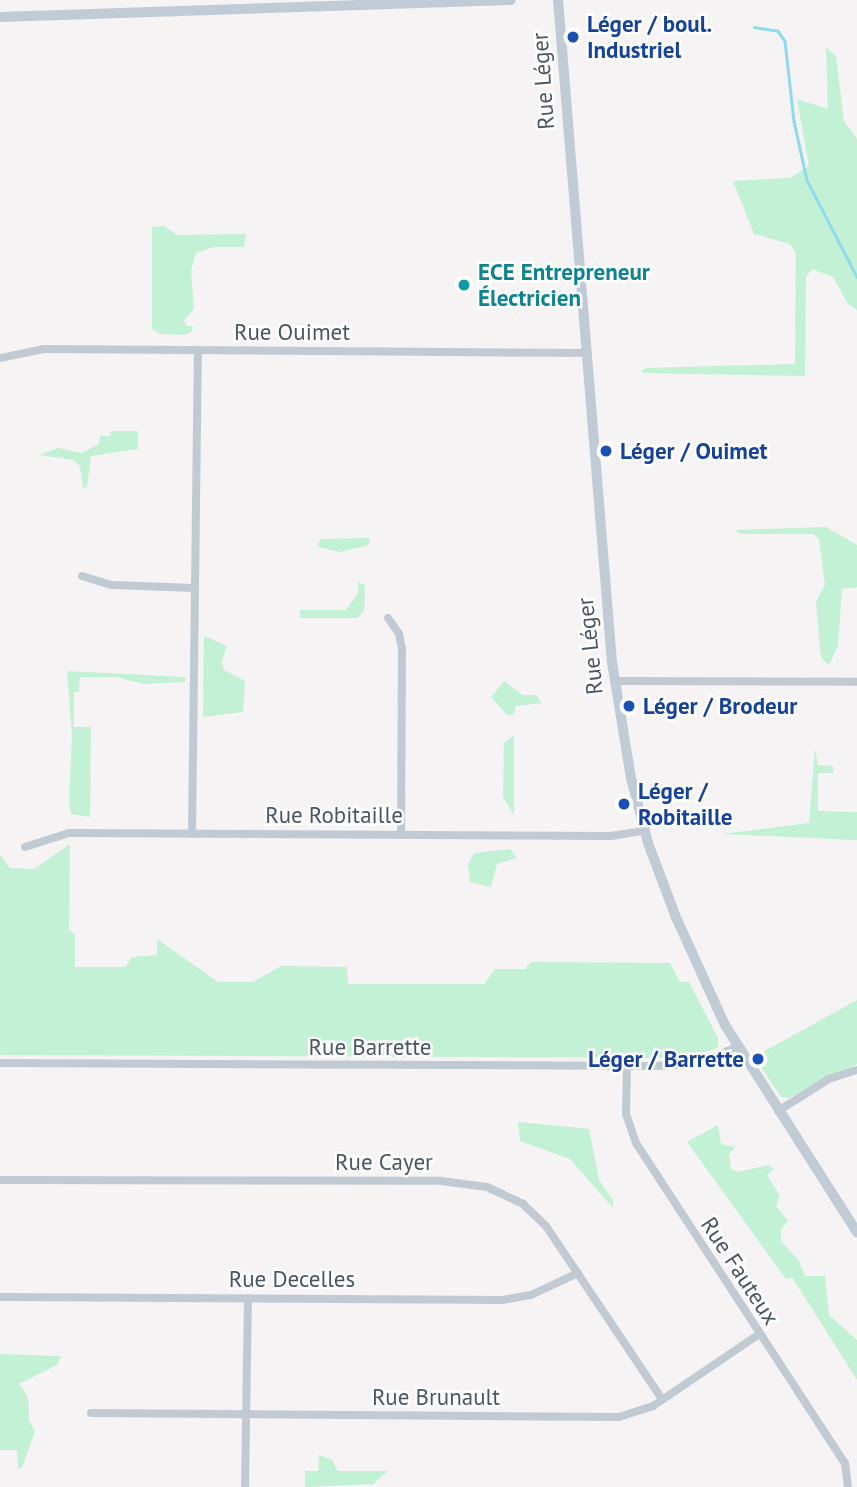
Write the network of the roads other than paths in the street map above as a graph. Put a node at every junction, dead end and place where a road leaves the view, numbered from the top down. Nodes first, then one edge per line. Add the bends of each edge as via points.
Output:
1 (511, 0) edge
2 (558, 0) edge
3 (303, 3) edge
4 (0, 17) edge
5 (198, 351) junction
6 (586, 353) junction
7 (0, 358) edge
8 (82, 576) dead end
9 (195, 588) junction
10 (388, 618) dead end
11 (614, 681) junction
12 (857, 682) edge
13 (644, 831) junction
14 (192, 834) junction
15 (401, 835) junction
16 (25, 847) dead end
17 (737, 1047) junction
18 (0, 1063) edge
19 (627, 1065) junction
20 (857, 1070) edge
21 (778, 1111) junction
22 (0, 1180) edge
23 (857, 1232) edge
24 (578, 1273) junction
25 (0, 1297) edge
26 (248, 1298) junction
27 (758, 1335) junction
28 (662, 1399) junction
29 (91, 1413) dead end
30 (246, 1416) junction
31 (245, 1487) edge
32 (848, 1487) edge

1 - 3 street
2 - 6 street, Rue Léger
3 - 4 street
5 - 6 street, Rue Ouimet
5 - 7 street, Rue Ouimet via 44,349
5 - 9 street
6 - 11 street, Rue Léger
8 - 9 street via 112,585
9 - 14 street
10 - 15 street via 402,649
11 - 12 street
11 - 13 street, Rue Léger
13 - 15 street, Rue Robitaille via 611,836
13 - 17 street, Rue Léger via 692,958
14 - 15 street, Rue Robitaille
14 - 16 street, Rue Robitaille via 69,833
17 - 19 street, Rue Barrette via 698,1064
17 - 21 street, Rue Léger
18 - 19 street, Rue Barrette
19 - 27 street, Rue Fauteux via 626,1114 636,1143
20 - 21 street via 829,1079
21 - 23 street, Rue Léger
22 - 24 street, Rue Cayer via 473,1184 512,1197 530,1210 554,1235
24 - 26 street, Rue Decelles via 516,1299
24 - 28 street, Rue Cayer
25 - 26 street, Rue Decelles
26 - 30 street
27 - 28 street, Rue Brunault
27 - 32 street, Rue Fauteux via 845,1463
28 - 30 street, Rue Brunault via 620,1417
29 - 30 street, Rue Brunault
30 - 31 street

